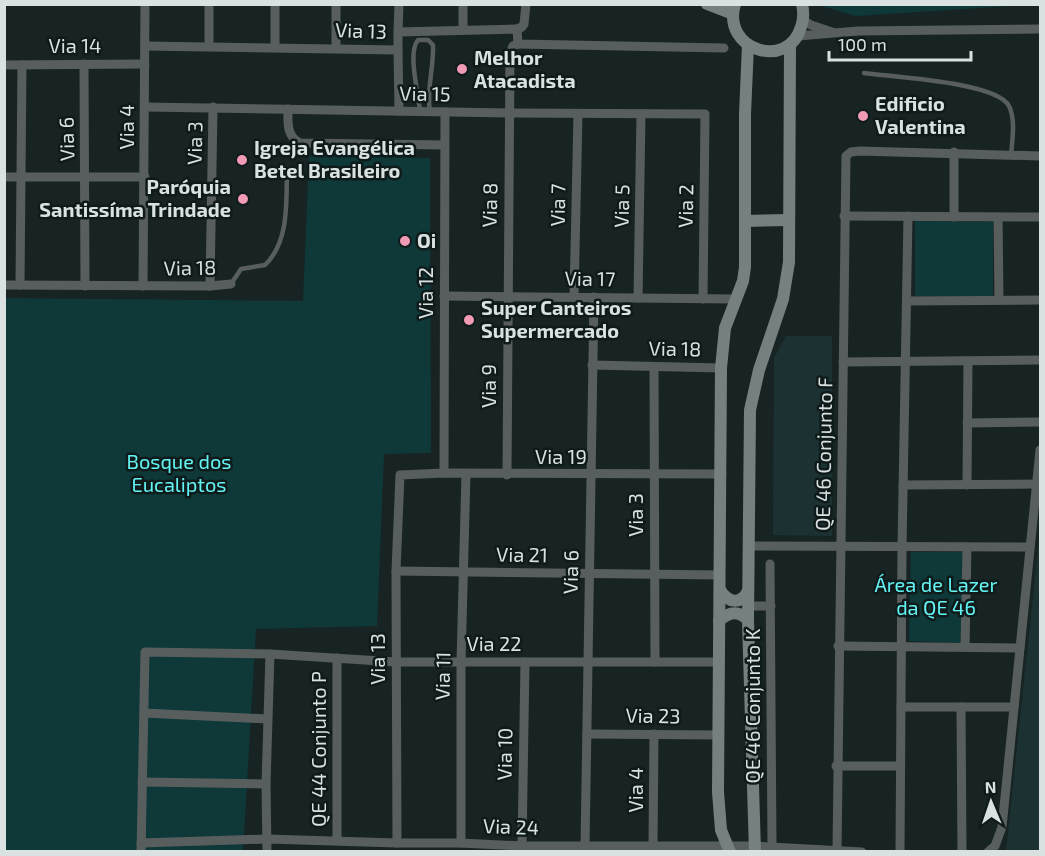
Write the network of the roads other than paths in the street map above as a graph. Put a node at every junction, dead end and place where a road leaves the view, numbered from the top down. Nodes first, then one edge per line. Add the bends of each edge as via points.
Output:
1 (145, 4) edge
2 (209, 4) edge
3 (275, 4) edge
4 (336, 4) edge
5 (399, 4) edge
6 (463, 4) edge
7 (526, 4) edge
8 (707, 4) edge
9 (802, 4) edge
10 (734, 9) edge
11 (803, 20) junction
12 (463, 29) junction
13 (517, 29) junction
14 (1041, 29) edge
15 (398, 32) junction
16 (834, 32) junction
17 (794, 40) junction
18 (518, 44) junction
19 (208, 45) junction
20 (747, 45) junction
21 (146, 46) junction
22 (275, 46) junction
23 (336, 48) junction
24 (724, 48) dead end
25 (398, 50) junction
26 (84, 64) junction
27 (145, 64) junction
28 (4, 65) edge
29 (22, 65) junction
30 (864, 73) dead end
31 (417, 91) junction
32 (428, 92) junction
33 (145, 107) junction
34 (213, 107) junction
35 (288, 109) junction
36 (399, 111) junction
37 (425, 112) junction
38 (444, 112) junction
39 (509, 113) junction
40 (578, 114) junction
41 (641, 114) junction
42 (705, 114) joint
43 (444, 145) junction
44 (954, 152) junction
45 (1011, 156) junction
46 (1041, 156) edge
47 (287, 168) dead end
48 (22, 176) junction
49 (4, 177) edge
50 (85, 177) junction
51 (144, 177) junction
52 (844, 216) junction
53 (908, 216) junction
54 (954, 217) junction
55 (998, 217) junction
56 (1041, 217) edge
57 (789, 220) junction
58 (745, 221) junction
59 (231, 284) joint
60 (4, 285) edge
61 (20, 285) junction
62 (85, 286) junction
63 (143, 286) junction
64 (210, 286) junction
65 (444, 296) junction
66 (507, 297) junction
67 (574, 297) junction
68 (594, 297) junction
69 (638, 298) junction
70 (703, 298) junction
71 (736, 299) junction
72 (999, 300) junction
73 (1041, 300) edge
74 (907, 301) junction
75 (1041, 360) edge
76 (906, 361) junction
77 (968, 361) junction
78 (843, 362) junction
79 (592, 365) junction
80 (654, 367) junction
81 (721, 368) junction
82 (1041, 422) edge
83 (968, 423) junction
84 (1041, 450) edge
85 (444, 473) junction
86 (466, 474) junction
87 (591, 474) junction
88 (654, 474) junction
89 (722, 474) junction
90 (507, 475) junction
91 (400, 476) joint
92 (1037, 484) junction
93 (903, 485) junction
94 (967, 485) junction
95 (749, 546) junction
96 (841, 546) junction
97 (902, 547) junction
98 (967, 547) junction
99 (1030, 547) junction
100 (770, 564) dead end
101 (396, 571) junction
102 (464, 572) junction
103 (589, 573) junction
104 (654, 574) junction
105 (720, 575) junction
106 (720, 590) junction
107 (748, 591) junction
108 (748, 606) junction
109 (771, 606) junction
110 (748, 620) junction
111 (719, 621) junction
112 (838, 646) junction
113 (901, 647) junction
114 (965, 647) junction
115 (1020, 648) junction
116 (270, 654) junction
117 (337, 658) junction
118 (396, 662) junction
119 (461, 662) junction
120 (525, 662) junction
121 (588, 662) junction
122 (655, 662) junction
123 (718, 662) junction
124 (901, 707) junction
125 (961, 707) junction
126 (1014, 707) junction
127 (144, 713) junction
128 (267, 719) junction
129 (587, 734) junction
130 (654, 734) junction
131 (718, 735) junction
132 (836, 765) junction
133 (753, 766) junction
134 (771, 766) junction
135 (900, 766) junction
136 (142, 782) junction
137 (266, 784) junction
138 (267, 839) junction
139 (337, 840) junction
140 (396, 843) junction
141 (461, 843) junction
142 (653, 845) junction
143 (522, 846) junction
144 (585, 846) junction
145 (141, 847) edge
146 (772, 847) junction
147 (730, 849) edge
148 (755, 849) edge
149 (837, 850) edge
150 (267, 852) edge
151 (862, 852) edge
152 (900, 852) edge
153 (962, 852) edge
154 (988, 852) edge

1 - 21 street, Via 4
2 - 19 street
3 - 22 street
4 - 23 street
5 - 15 street
6 - 12 street
7 - 13 street via 524,24
8 - 10 street
9 - 11 street
10 - 20 street via 735,28
11 - 16 street
11 - 17 street
12 - 13 street, Via 13
12 - 15 street, Via 13
13 - 18 street
14 - 16 street
15 - 25 street, Via 13
16 - 17 street
17 - 20 street via 769,52
17 - 57 street
18 - 24 street
18 - 39 street, Via 8 via 511,49
19 - 21 street, Via 13
19 - 22 street, Via 13
20 - 58 street
21 - 27 street, Via 4
22 - 23 street, Via 13
23 - 25 street, Via 13
25 - 36 street
26 - 27 street, Via 14
26 - 29 street, Via 14
26 - 50 street, Via 6
27 - 33 street, Via 4
28 - 29 street, Via 14
29 - 48 street
30 - 45 lane via 966,86 1003,98 1012,114
31 - 32 lane
31 - 32 lane via 414,45 418,40 428,40 433,49
31 - 37 lane
32 - 37 lane
33 - 34 street, Via 15
33 - 51 street, Via 4
34 - 35 street, Via 15
34 - 64 street, Via 3
35 - 36 street, Via 15
35 - 43 street via 289,132 300,143
36 - 37 street, Via 15
37 - 38 street, Via 15
38 - 39 street, Via 15
38 - 43 street, Via 12
39 - 40 street, Via 15
39 - 66 street, Via 8
40 - 41 street, Via 15
40 - 67 street, Via 7
41 - 42 street, Via 15
41 - 69 street, Via 5
42 - 70 street, Via 2
43 - 65 street, Via 12
44 - 45 street
44 - 52 street, QE 46 Conjunto F via 848,154
44 - 54 street
45 - 46 street
47 - 59 lane, Via 18 via 284,226 278,249 265,266 241,269
48 - 49 street
48 - 50 street
48 - 61 street
50 - 51 street
50 - 62 street, Via 6
51 - 63 street, Via 4
52 - 53 street
52 - 78 street, QE 46 Conjunto F
53 - 54 street
53 - 74 street
54 - 55 street
55 - 56 street
55 - 72 street
57 - 58 street
57 - 95 street via 787,280 750,410
58 - 71 street via 745,267
59 - 64 street, Via 18
60 - 61 street, Via 18
61 - 62 street, Via 18
62 - 63 street, Via 18
63 - 64 street, Via 18
65 - 66 street, Via 17
65 - 85 street, Via 12
66 - 67 street, Via 17
66 - 90 street, Via 9
67 - 68 street, Via 17
68 - 69 street, Via 17
68 - 79 street, Via 6
69 - 70 street, Via 17
70 - 71 street, Via 17
71 - 81 street via 725,328
72 - 73 street
72 - 74 street
74 - 76 street
75 - 77 street
76 - 77 street
76 - 78 street
76 - 93 street
77 - 83 street
78 - 96 street, QE 46 Conjunto F
79 - 80 street, Via 18
79 - 87 street, Via 6
80 - 81 street, Via 18
80 - 88 street, Via 3
81 - 89 street
82 - 83 street
83 - 94 street
84 - 92 street
85 - 86 street, Via 19
85 - 91 street, Via 19
86 - 90 street, Via 19
86 - 102 street, Via 11
87 - 88 street, Via 19
87 - 90 street, Via 19
87 - 103 street, Via 6
88 - 89 street, Via 19
88 - 104 street, Via 3
89 - 105 street
91 - 101 street, Via 13
92 - 94 street
92 - 99 street
93 - 94 street
93 - 97 street
95 - 96 street
95 - 107 street
96 - 97 street
96 - 112 street, QE 46 Conjunto F
97 - 98 street
97 - 113 street
98 - 99 street
98 - 114 street
99 - 115 street
100 - 109 street, QE 46 Conjunto K
101 - 102 street, Via 21
101 - 118 street, Via 13
102 - 103 street, Via 21
102 - 119 street, Via 11
103 - 104 street, Via 21
103 - 121 street, Via 6
104 - 105 street, Via 21
104 - 122 street, Via 3
105 - 106 street
106 - 107 street via 731,601 745,598
106 - 111 street
107 - 108 street
108 - 109 street
108 - 110 street
109 - 134 street, QE 46 Conjunto K
110 - 111 street via 731,613
110 - 133 street
111 - 123 street
112 - 113 street
112 - 132 street, QE 46 Conjunto F
113 - 114 street
113 - 124 street
114 - 115 street
115 - 126 street
116 - 117 street, Via 22
116 - 127 street, Via 22 via 145,652
116 - 128 street
117 - 118 street, Via 22
117 - 139 street, QE 44 Conjunto P
118 - 119 street, Via 22
118 - 140 street, Via 13
119 - 120 street, Via 22
119 - 141 street, Via 11
120 - 121 street, Via 22
120 - 143 street, Via 10
121 - 122 street, Via 22
121 - 129 street, Via 6
122 - 123 street, Via 22
123 - 131 street
124 - 125 street
124 - 135 street
125 - 126 street
125 - 153 street
126 - 154 street via 1002,827 995,846
127 - 128 street
127 - 136 street
128 - 137 street
129 - 130 street, Via 23
129 - 144 street, Via 6
130 - 131 street, Via 23
130 - 142 street, Via 4
131 - 147 street via 720,822
132 - 135 street
132 - 149 street, QE 46 Conjunto F
133 - 134 street
133 - 148 street
134 - 146 street, QE 46 Conjunto K
135 - 152 street
136 - 137 street
136 - 145 street
137 - 138 street
138 - 139 street, Via 24
138 - 145 street, Via 24
138 - 150 street
139 - 140 street, Via 24
140 - 141 street, Via 24
141 - 143 street, Via 24
142 - 144 street, Via 24
142 - 147 street, Via 24
143 - 144 street, Via 24
146 - 148 street
146 - 149 street
147 - 148 street, Via 24
149 - 151 street

